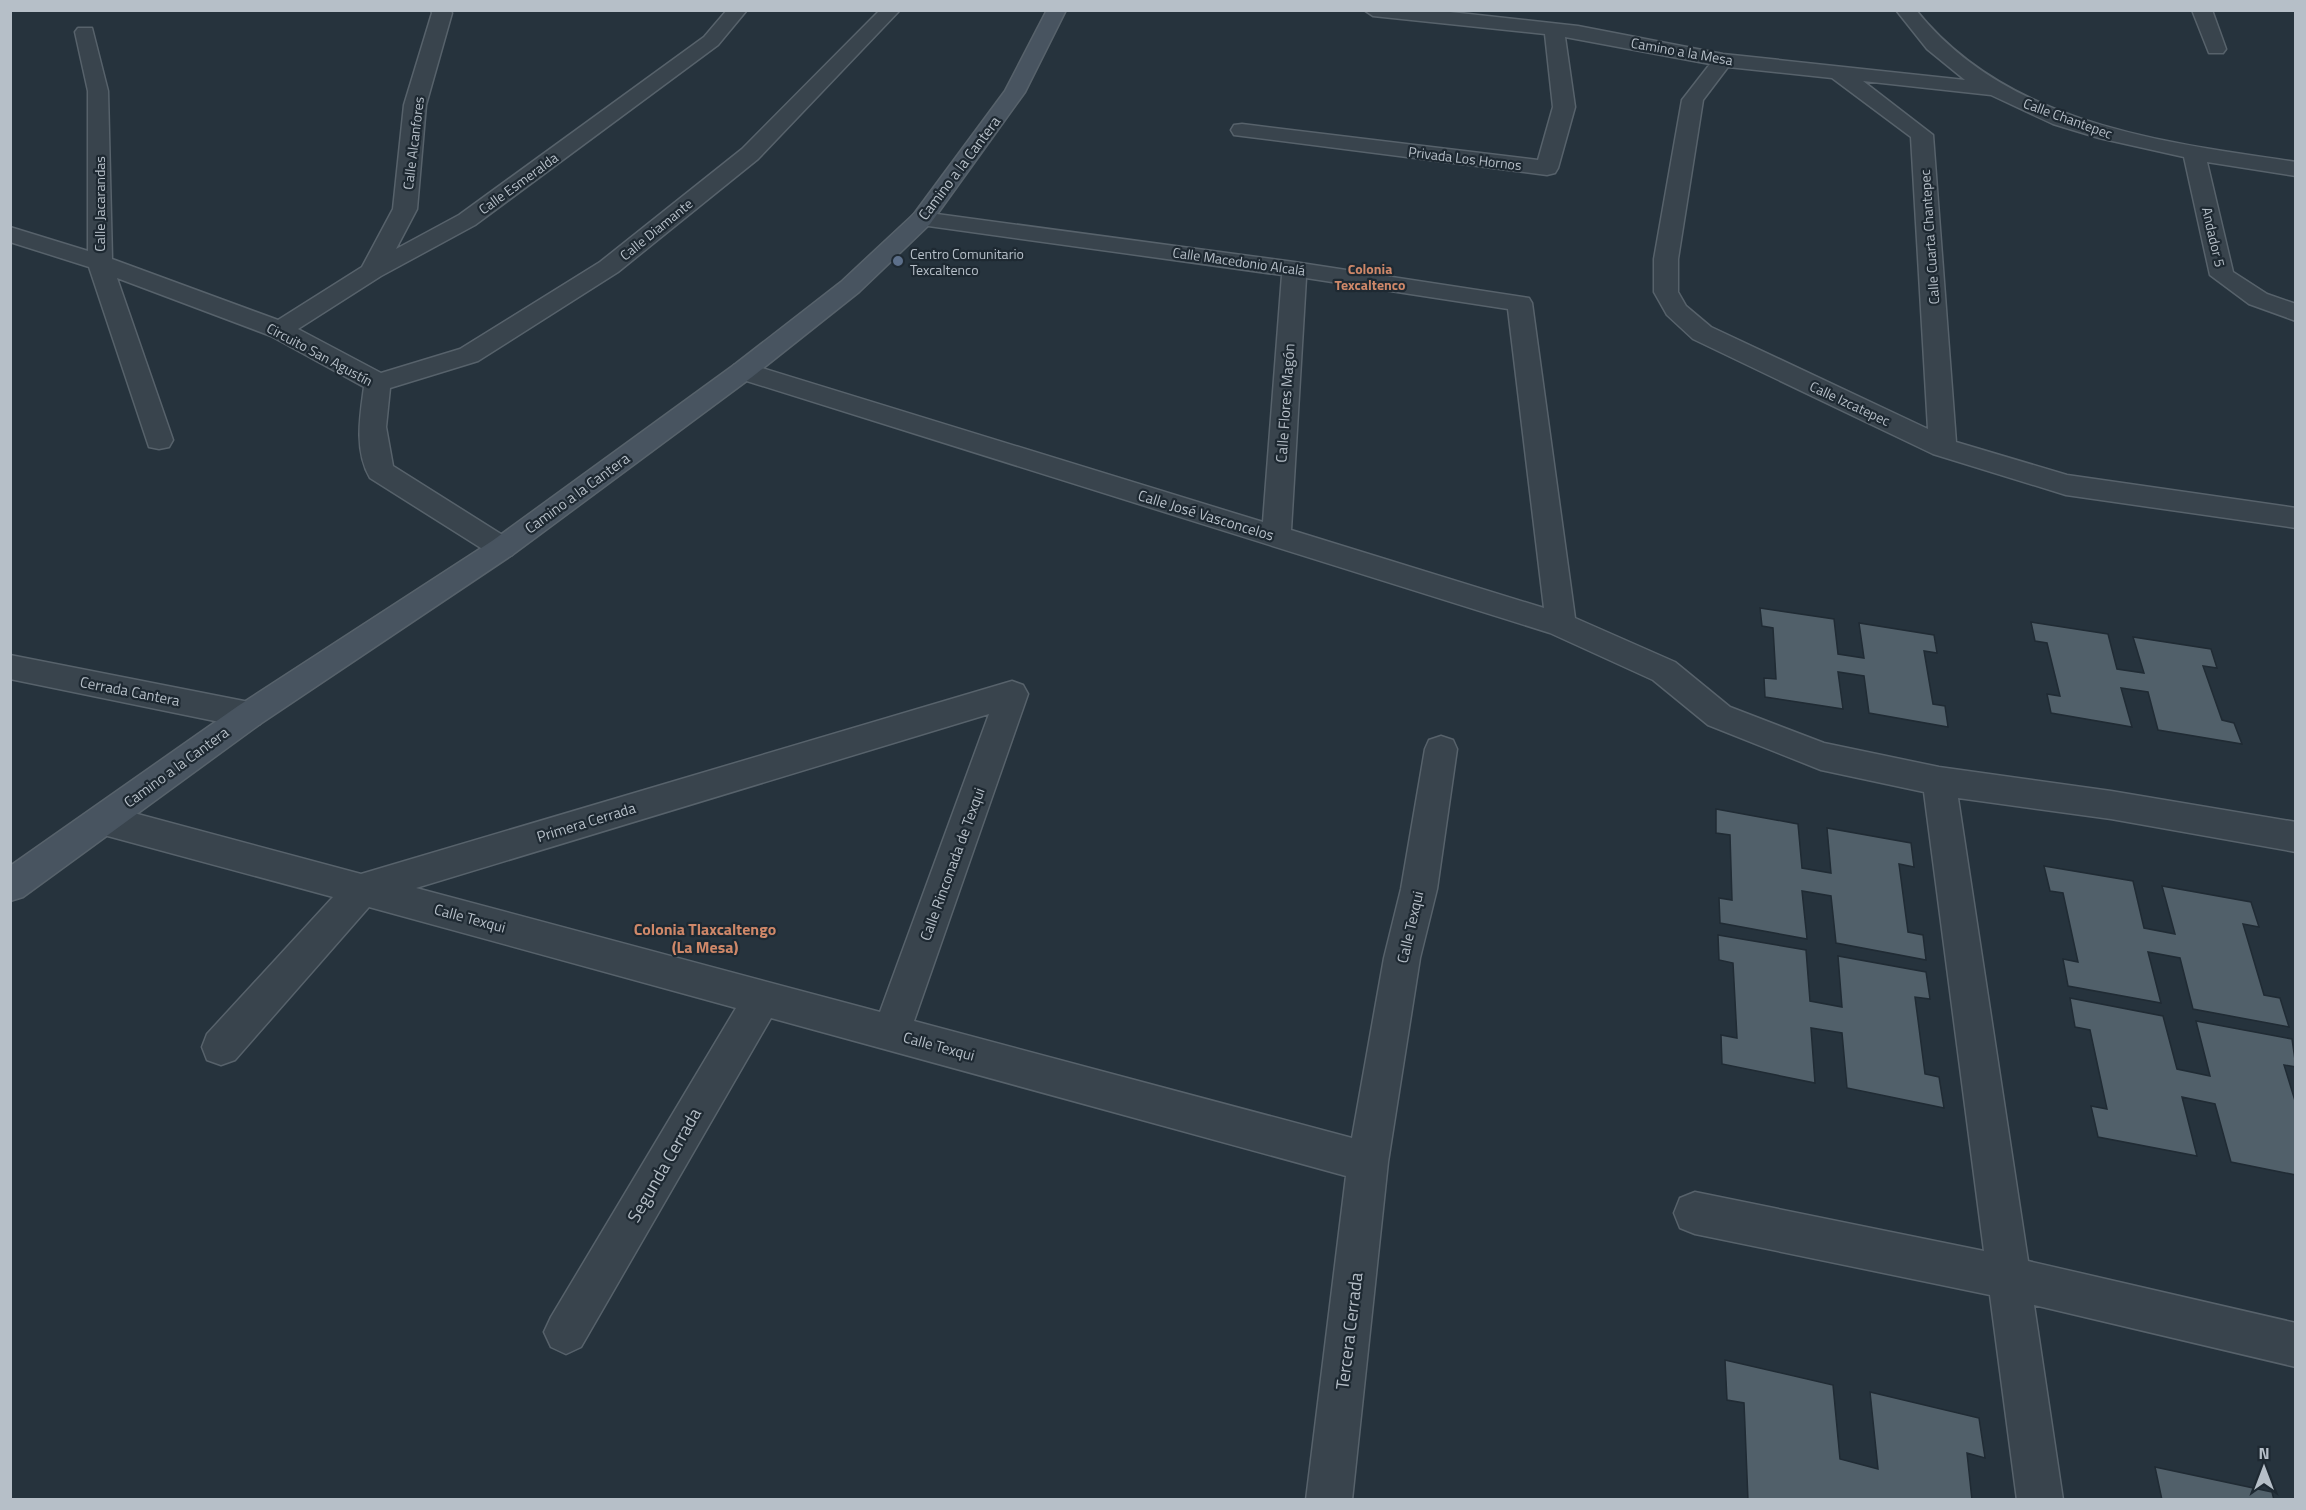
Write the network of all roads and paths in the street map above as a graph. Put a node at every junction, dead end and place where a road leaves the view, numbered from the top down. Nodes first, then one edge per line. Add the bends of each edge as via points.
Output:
1 (440, 10) edge
2 (738, 10) edge
3 (891, 10) edge
4 (1057, 10) edge
5 (1373, 10) edge
6 (1572, 10) edge
7 (1905, 10) edge
8 (2202, 10) edge
9 (1554, 30) junction
10 (85, 32) dead end
11 (1578, 32) junction
12 (2216, 49) dead end
13 (1723, 60) junction
14 (1835, 70) junction
15 (1992, 88) junction
16 (1242, 130) dead end
17 (2194, 154) junction
18 (2295, 169) edge
19 (922, 219) junction
20 (10, 234) edge
21 (100, 263) junction
22 (1294, 269) junction
23 (372, 271) junction
24 (2295, 313) edge
25 (280, 330) junction
26 (743, 371) junction
27 (378, 382) junction
28 (159, 440) dead end
29 (1943, 447) junction
30 (2295, 518) edge
31 (1276, 536) junction
32 (502, 548) junction
33 (1561, 625) junction
34 (10, 668) edge
35 (1012, 694) joint
36 (249, 715) junction
37 (1441, 749) dead end
38 (1939, 781) junction
39 (104, 820) junction
40 (2295, 837) edge
41 (10, 886) edge
42 (363, 889) junction
43 (762, 999) junction
44 (891, 1033) junction
45 (222, 1047) dead end
46 (1368, 1162) junction
47 (1695, 1213) dead end
48 (2010, 1278) junction
49 (566, 1332) dead end
50 (2295, 1346) edge
51 (1329, 1500) edge
52 (2040, 1500) edge

1 - 23 street, Calle Alcanfores via 415,105 405,209
2 - 23 street, Calle Esmeralda via 711,41 467,220
3 - 27 street, Calle Diamante via 750,154 609,267 470,355
4 - 19 street, Camino a la Cantera via 1015,92
5 - 9 street, Camino a la Mesa
6 - 11 street
7 - 15 street, Calle Chantepec via 1938,48
8 - 12 street
9 - 11 street, Camino a la Mesa
9 - 16 street, Privada Los Hornos via 1564,106 1547,168
10 - 21 street, Calle Jacarandas via 98,91
11 - 13 street, Camino a la Mesa
13 - 14 street, Camino a la Mesa
13 - 29 street, Calle Izcatepec via 1693,100 1666,259 1666,292 1676,310 1702,333
14 - 15 street, Camino a la Mesa
14 - 29 street, Calle Cuarta Chantepec via 1922,135
15 - 17 street, Calle Chantepec via 2094,130
17 - 18 street, Calle Chantepec
17 - 24 street, Andador 5 via 2222,275 2258,299
19 - 22 street, Calle Macedonio Alcalá
19 - 26 street, Camino a la Cantera via 850,286
20 - 21 street, Circuito San Agustín
21 - 25 street, Circuito San Agustín
21 - 28 street, Calle Jacarandas
22 - 31 street, Calle Flores Magón
22 - 33 street, Calle Macedonio Alcalá via 1520,303
23 - 25 street, Calle Esmeralda
25 - 27 street, Circuito San Agustín
26 - 31 street, Calle José Vasconcelos
26 - 32 street, Camino a la Cantera
27 - 32 street, Circuito San Agustín via 372,427 380,471
29 - 30 street, Calle Izcatepec via 2066,485
31 - 33 street, Calle José Vasconcelos
32 - 36 street, Camino a la Cantera
33 - 38 street, Calle José Vasconcelos via 1665,671 1719,716 1821,756
34 - 36 street, Cerrada Cantera
35 - 42 street, Primera Cerrada
35 - 44 street, Calle Rinconada de Texqui
36 - 39 street, Camino a la Cantera
37 - 46 street, Calle Texqui
38 - 40 street, Calle José Vasconcelos via 2111,805
38 - 48 street
39 - 41 street, Camino a la Cantera
39 - 42 street, Calle Texqui
42 - 43 street, Calle Texqui
42 - 45 street
43 - 44 street, Calle Texqui
43 - 49 street, Segunda Cerrada
44 - 46 street, Calle Texqui
46 - 51 street, Tercera Cerrada
47 - 48 street
48 - 50 street
48 - 52 street

